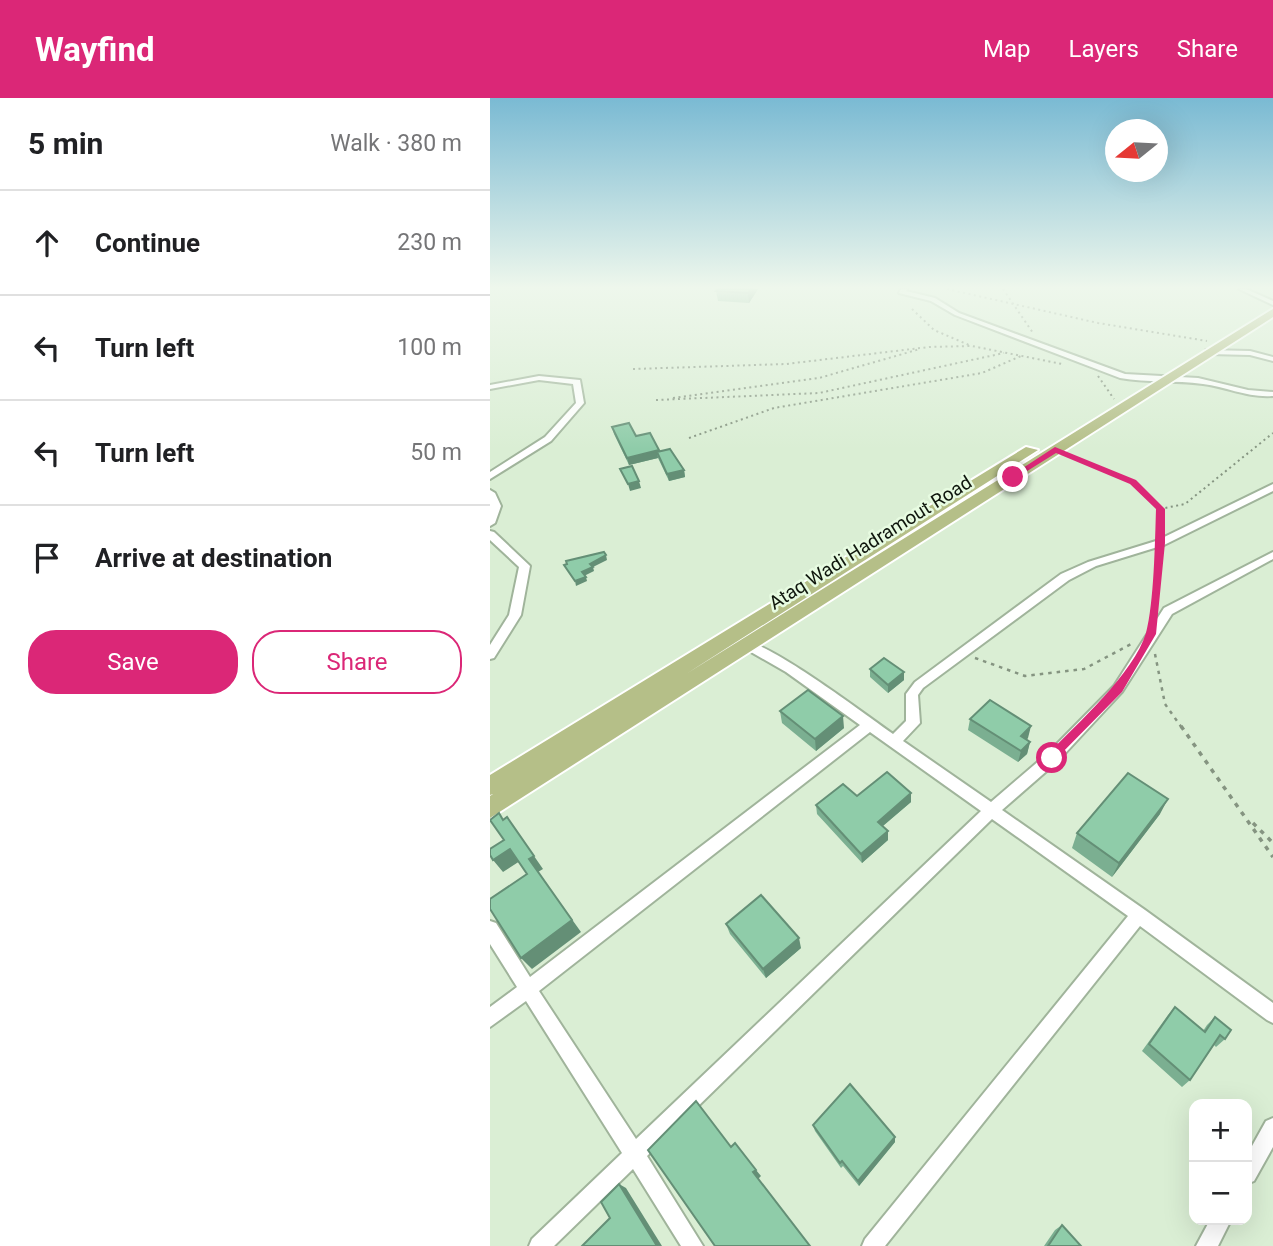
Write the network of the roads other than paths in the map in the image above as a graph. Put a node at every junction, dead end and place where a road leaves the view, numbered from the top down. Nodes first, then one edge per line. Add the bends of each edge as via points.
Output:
1 (1036, 343) edge
2 (1215, 343) edge
3 (1208, 347) junction
4 (1273, 359) edge
5 (1144, 380) junction
6 (1166, 380) junction
7 (490, 387) edge
8 (1273, 394) edge
9 (490, 476) edge
10 (1273, 487) edge
11 (490, 493) edge
12 (490, 523) edge
13 (490, 534) edge
14 (1273, 555) edge
15 (748, 645) junction
16 (490, 655) edge
17 (870, 725) junction
18 (893, 742) junction
19 (494, 784) edge
20 (490, 808) edge
21 (991, 811) junction
22 (1139, 915) junction
23 (490, 929) edge
24 (527, 988) junction
25 (1273, 1014) edge
26 (490, 1018) edge
27 (1273, 1128) edge
28 (634, 1154) junction
29 (1252, 1165) edge
30 (1218, 1225) edge
31 (539, 1246) edge
32 (693, 1246) edge
33 (872, 1246) edge
34 (1206, 1246) edge

1 - 5 street
2 - 3 main road, Ataq Wadi Hadramout Road
3 - 4 street
3 - 5 main road, Ataq Wadi Hadramout Road
3 - 6 main road, Ataq Wadi Hadramout Road
5 - 6 street
5 - 19 main road, Ataq Wadi Hadramout Road
6 - 8 street via 1201,381 1240,392
6 - 15 main road, Ataq Wadi Hadramout Road
7 - 9 street via 540,378 577,382 580,403 548,439
10 - 18 street via 1160,543 1065,577 919,685 912,694 913,723
11 - 12 street via 496,506
13 - 16 street via 525,566 515,615
14 - 21 street via 1168,611 1118,689 1052,758
15 - 17 street
15 - 20 main road, Ataq Wadi Hadramout Road
17 - 18 street
17 - 24 street
18 - 21 street
21 - 22 street
21 - 28 street
22 - 25 street
22 - 33 street
23 - 24 street
24 - 26 street
24 - 28 street
27 - 29 street
28 - 31 street
28 - 32 street
30 - 34 street

